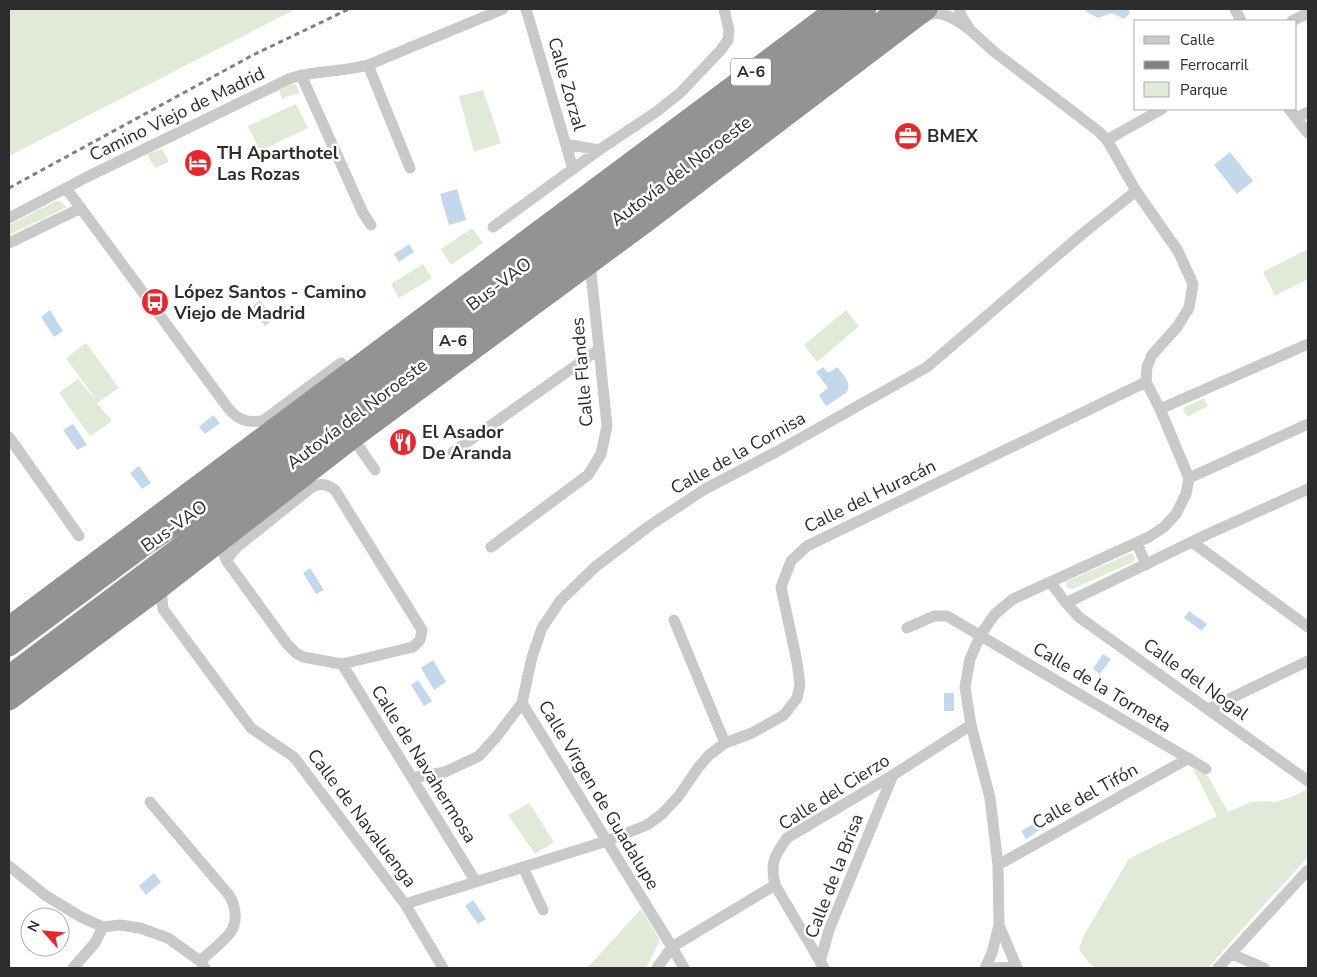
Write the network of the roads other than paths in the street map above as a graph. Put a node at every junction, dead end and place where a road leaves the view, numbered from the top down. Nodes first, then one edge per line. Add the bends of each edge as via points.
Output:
1 (503, 9) edge
2 (526, 9) edge
3 (724, 9) edge
4 (836, 9) edge
5 (866, 9) edge
6 (899, 9) edge
7 (927, 9) edge
8 (960, 9) edge
9 (1235, 9) edge
10 (1308, 13) edge
11 (1241, 20) edge
12 (1294, 20) edge
13 (971, 32) junction
14 (368, 65) junction
15 (301, 74) junction
16 (825, 86) junction
17 (1160, 110) edge
18 (1290, 110) edge
19 (1308, 112) edge
20 (1296, 118) junction
21 (1308, 133) edge
22 (667, 135) junction
23 (1107, 140) junction
24 (566, 144) junction
25 (599, 150) junction
26 (410, 168) dead end
27 (573, 170) junction
28 (66, 188) junction
29 (1136, 191) junction
30 (81, 208) junction
31 (9, 218) edge
32 (371, 225) dead end
33 (493, 227) dead end
34 (9, 243) edge
35 (590, 263) junction
36 (570, 278) junction
37 (592, 291) junction
38 (1308, 344) edge
39 (598, 350) junction
40 (341, 363) joint
41 (1146, 382) junction
42 (1160, 410) junction
43 (1308, 424) edge
44 (9, 437) edge
45 (353, 438) junction
46 (453, 452) dead end
47 (374, 470) dead end
48 (1189, 478) junction
49 (1308, 489) edge
50 (204, 505) junction
51 (79, 536) dead end
52 (1192, 542) junction
53 (1137, 543) junction
54 (491, 547) dead end
55 (223, 550) junction
56 (1146, 565) junction
57 (1051, 582) junction
58 (161, 587) junction
59 (139, 603) junction
60 (1066, 603) junction
61 (163, 609) junction
62 (674, 620) dead end
63 (9, 627) edge
64 (1308, 627) edge
65 (907, 628) dead end
66 (980, 634) junction
67 (9, 646) edge
68 (9, 657) edge
69 (1308, 662) edge
70 (342, 664) junction
71 (9, 676) edge
72 (9, 700) edge
73 (522, 703) junction
74 (1208, 709) junction
75 (971, 725) junction
76 (725, 743) junction
77 (1189, 758) junction
78 (1206, 769) dead end
79 (893, 776) junction
80 (412, 778) junction
81 (1308, 781) edge
82 (150, 802) dead end
83 (607, 841) junction
84 (998, 865) junction
85 (9, 866) edge
86 (523, 867) junction
87 (1308, 870) edge
88 (476, 882) junction
89 (775, 886) junction
90 (405, 904) junction
91 (543, 910) dead end
92 (999, 925) junction
93 (103, 927) junction
94 (672, 947) junction
95 (1232, 954) junction
96 (202, 965) edge
97 (822, 965) edge
98 (73, 968) edge
99 (443, 968) edge
100 (657, 968) edge
101 (684, 968) edge
102 (986, 968) edge
103 (1016, 968) edge
104 (1218, 968) edge
105 (1264, 968) edge

1 - 14 street, Camino Viejo de Madrid
2 - 24 street, Calle Zorzal
3 - 25 street via 729,30 728,40 720,51 680,93
4 - 22 highway, A-6
5 - 50 highway, Bus-VAO
6 - 71 highway, Autovía del Noroeste / A-6
7 - 16 highway
8 - 13 street
9 - 11 street
10 - 12 street
13 - 16 street via 945,15 928,15
13 - 23 street
14 - 15 street, Camino Viejo de Madrid
14 - 26 street
15 - 28 street, Camino Viejo de Madrid
15 - 32 street
16 - 35 highway
17 - 23 street
18 - 20 street
19 - 20 street
20 - 21 street
22 - 40 highway via 653,135
22 - 63 highway, A-6
23 - 29 street
24 - 25 street
24 - 27 street, Calle Zorzal
25 - 27 street
27 - 33 street
28 - 30 street
28 - 31 street, Camino Viejo de Madrid
29 - 41 street via 1178,251 1193,284 1189,308 1177,327 1152,354
29 - 73 street, Calle de la Cornisa via 927,367 704,489 595,567 560,601 542,628
30 - 34 street
30 - 40 street via 239,419 251,422 264,420
35 - 36 highway
35 - 37 street, Calle Flandes
36 - 37 street, Calle Flandes via 581,281
36 - 45 highway
37 - 39 street, Calle Flandes
38 - 42 street
39 - 46 street
39 - 54 street, Calle Flandes via 607,426 601,454 588,475
41 - 42 street
41 - 76 street, Calle del Huracán via 807,546 791,561 781,587 797,662 800,685 797,698 784,715 752,733
42 - 48 street
43 - 48 street
44 - 51 street
45 - 47 street
45 - 55 highway
48 - 53 street via 1186,494 1176,514 1164,527
49 - 52 street
50 - 67 highway, Bus-VAO
50 - 68 highway
52 - 56 street
52 - 64 street
53 - 56 street
53 - 57 street
55 - 58 highway
55 - 70 street via 296,653
55 - 70 street via 236,547 312,487 326,485 335,490 422,630 420,640 413,647
56 - 60 street
57 - 60 street, Calle del Nogal
57 - 66 street via 1013,599 995,614
58 - 59 highway
58 - 61 street
59 - 61 street
59 - 72 highway
60 - 74 street, Calle del Nogal via 1079,617
61 - 90 street, Calle de Navaluenga via 251,728 294,756
62 - 76 street
65 - 66 street, Calle de la Tormeta via 934,616 947,616
66 - 75 street via 970,659 965,687
66 - 77 street, Calle de la Tormeta
69 - 74 street
70 - 80 street, Calle de Navahermosa
73 - 80 street, Calle de la Cornisa via 479,756 444,772
73 - 83 street, Calle Virgen de Guadalupe
74 - 81 street, Calle del Nogal
75 - 79 street, Calle del Cierzo
75 - 84 street via 990,798
76 - 83 street, Calle del Huracán via 709,755 662,814 646,825
77 - 78 street, Calle de la Tormeta
77 - 84 street, Calle del Tifón
79 - 89 street, Calle del Cierzo via 787,838 776,854 772,872
79 - 97 street, Calle de la Brisa via 829,930
80 - 88 street, Calle de Navahermosa
82 - 96 street via 234,903 235,919 231,932
83 - 86 street, Calle del Huracán
83 - 94 street, Calle Virgen de Guadalupe
84 - 92 street
85 - 93 street via 45,895
86 - 88 street, Calle del Huracán
86 - 91 street
87 - 95 street
88 - 90 street, Calle del Huracán
89 - 94 street
89 - 97 street, Calle del Cierzo
90 - 99 street, Calle de Navaluenga
92 - 102 street
92 - 103 street
93 - 96 street via 140,928 168,938
93 - 98 street via 95,943
94 - 100 street
94 - 101 street, Calle Virgen de Guadalupe
95 - 104 street
95 - 105 street
102 - 103 street

